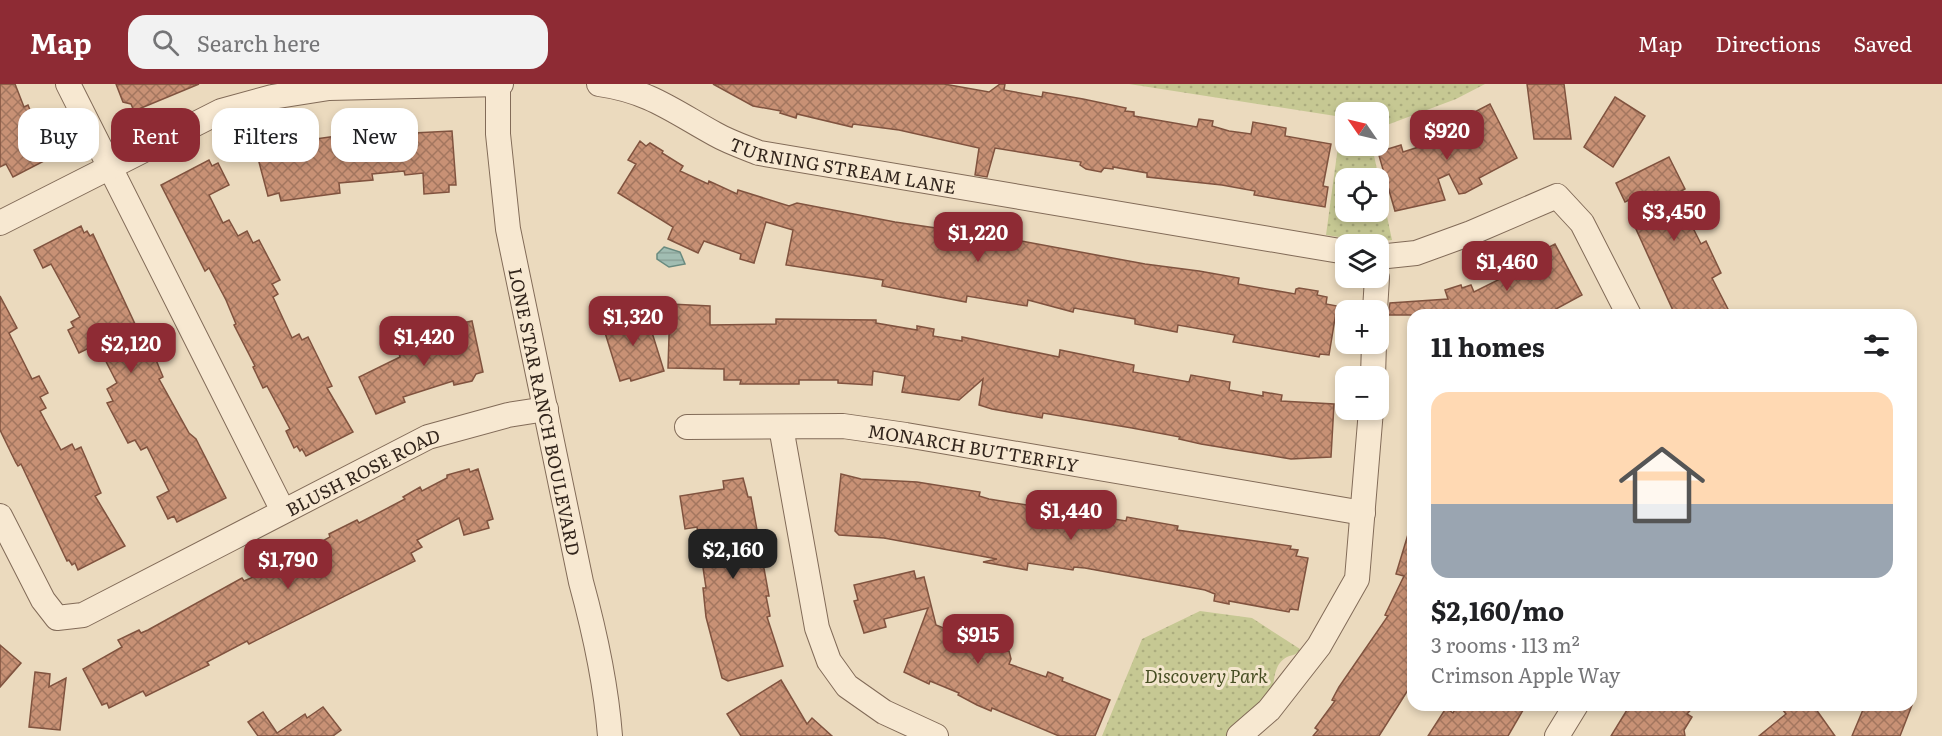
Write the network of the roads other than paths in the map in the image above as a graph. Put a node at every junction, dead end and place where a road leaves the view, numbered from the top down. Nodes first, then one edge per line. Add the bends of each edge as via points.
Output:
1 (68, 84) edge
2 (499, 84) edge
3 (599, 84) edge
4 (329, 86) edge
5 (108, 168) junction
6 (0, 223) edge
7 (1335, 250) edge
8 (1389, 256) edge
9 (1626, 309) edge
10 (546, 409) junction
11 (1370, 420) edge
12 (687, 427) dead end
13 (781, 427) junction
14 (283, 511) junction
15 (1364, 513) junction
16 (0, 516) edge
17 (1572, 711) edge
18 (610, 736) edge
19 (936, 736) edge
20 (1239, 736) edge
21 (1557, 736) edge

1 - 5 street
2 - 4 street
2 - 10 street, LONE STAR RANCH BOULEVARD via 498,134 508,229
3 - 7 street, TURNING STREAM LANE via 630,88 678,110 716,135 759,153
4 - 5 street via 221,111
5 - 6 street
5 - 14 street
8 - 9 street via 1416,253 1557,196 1582,223
10 - 14 street, BLUSH ROSE ROAD via 428,437
10 - 18 street, LONE STAR RANCH BOULEVARD via 603,669
11 - 15 street
12 - 13 street, MONARCH BUTTERFLY
13 - 15 street, MONARCH BUTTERFLY via 843,426 906,435
13 - 19 street via 817,628 829,661 847,686 884,712
14 - 16 street, BLUSH ROSE ROAD via 83,615 57,618
15 - 20 street via 1357,579 1319,646 1269,710
17 - 21 street

